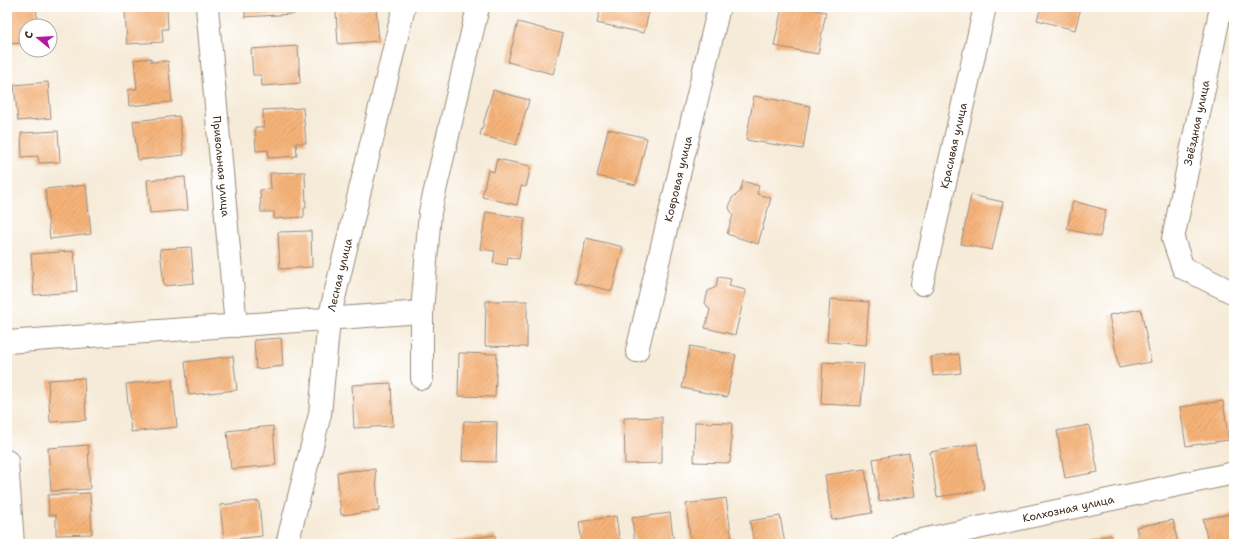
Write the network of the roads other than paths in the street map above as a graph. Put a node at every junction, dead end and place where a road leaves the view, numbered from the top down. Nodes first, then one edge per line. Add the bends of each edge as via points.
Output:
1 (208, 7) edge
2 (404, 7) edge
3 (478, 7) edge
4 (719, 7) edge
5 (985, 7) edge
6 (1221, 7) edge
7 (922, 284) dead end
8 (1234, 293) edge
9 (422, 312) junction
10 (328, 319) junction
11 (236, 326) junction
12 (7, 342) edge
13 (637, 351) dead end
14 (422, 378) dead end
15 (7, 461) edge
16 (1234, 473) edge
17 (13, 544) edge
18 (287, 544) edge
19 (903, 544) edge

1 - 11 street, Привольная улица
2 - 10 street, Лесная улица
3 - 9 street via 430,212
4 - 13 street, Ковровая улица
5 - 7 street, Красивая улица
6 - 8 street, Звёздная улица via 1173,240 1183,268
9 - 10 street
9 - 14 street
10 - 11 street
10 - 18 street, Лесная улица via 320,414
11 - 12 street
15 - 17 street
16 - 19 street, Колхозная улица

